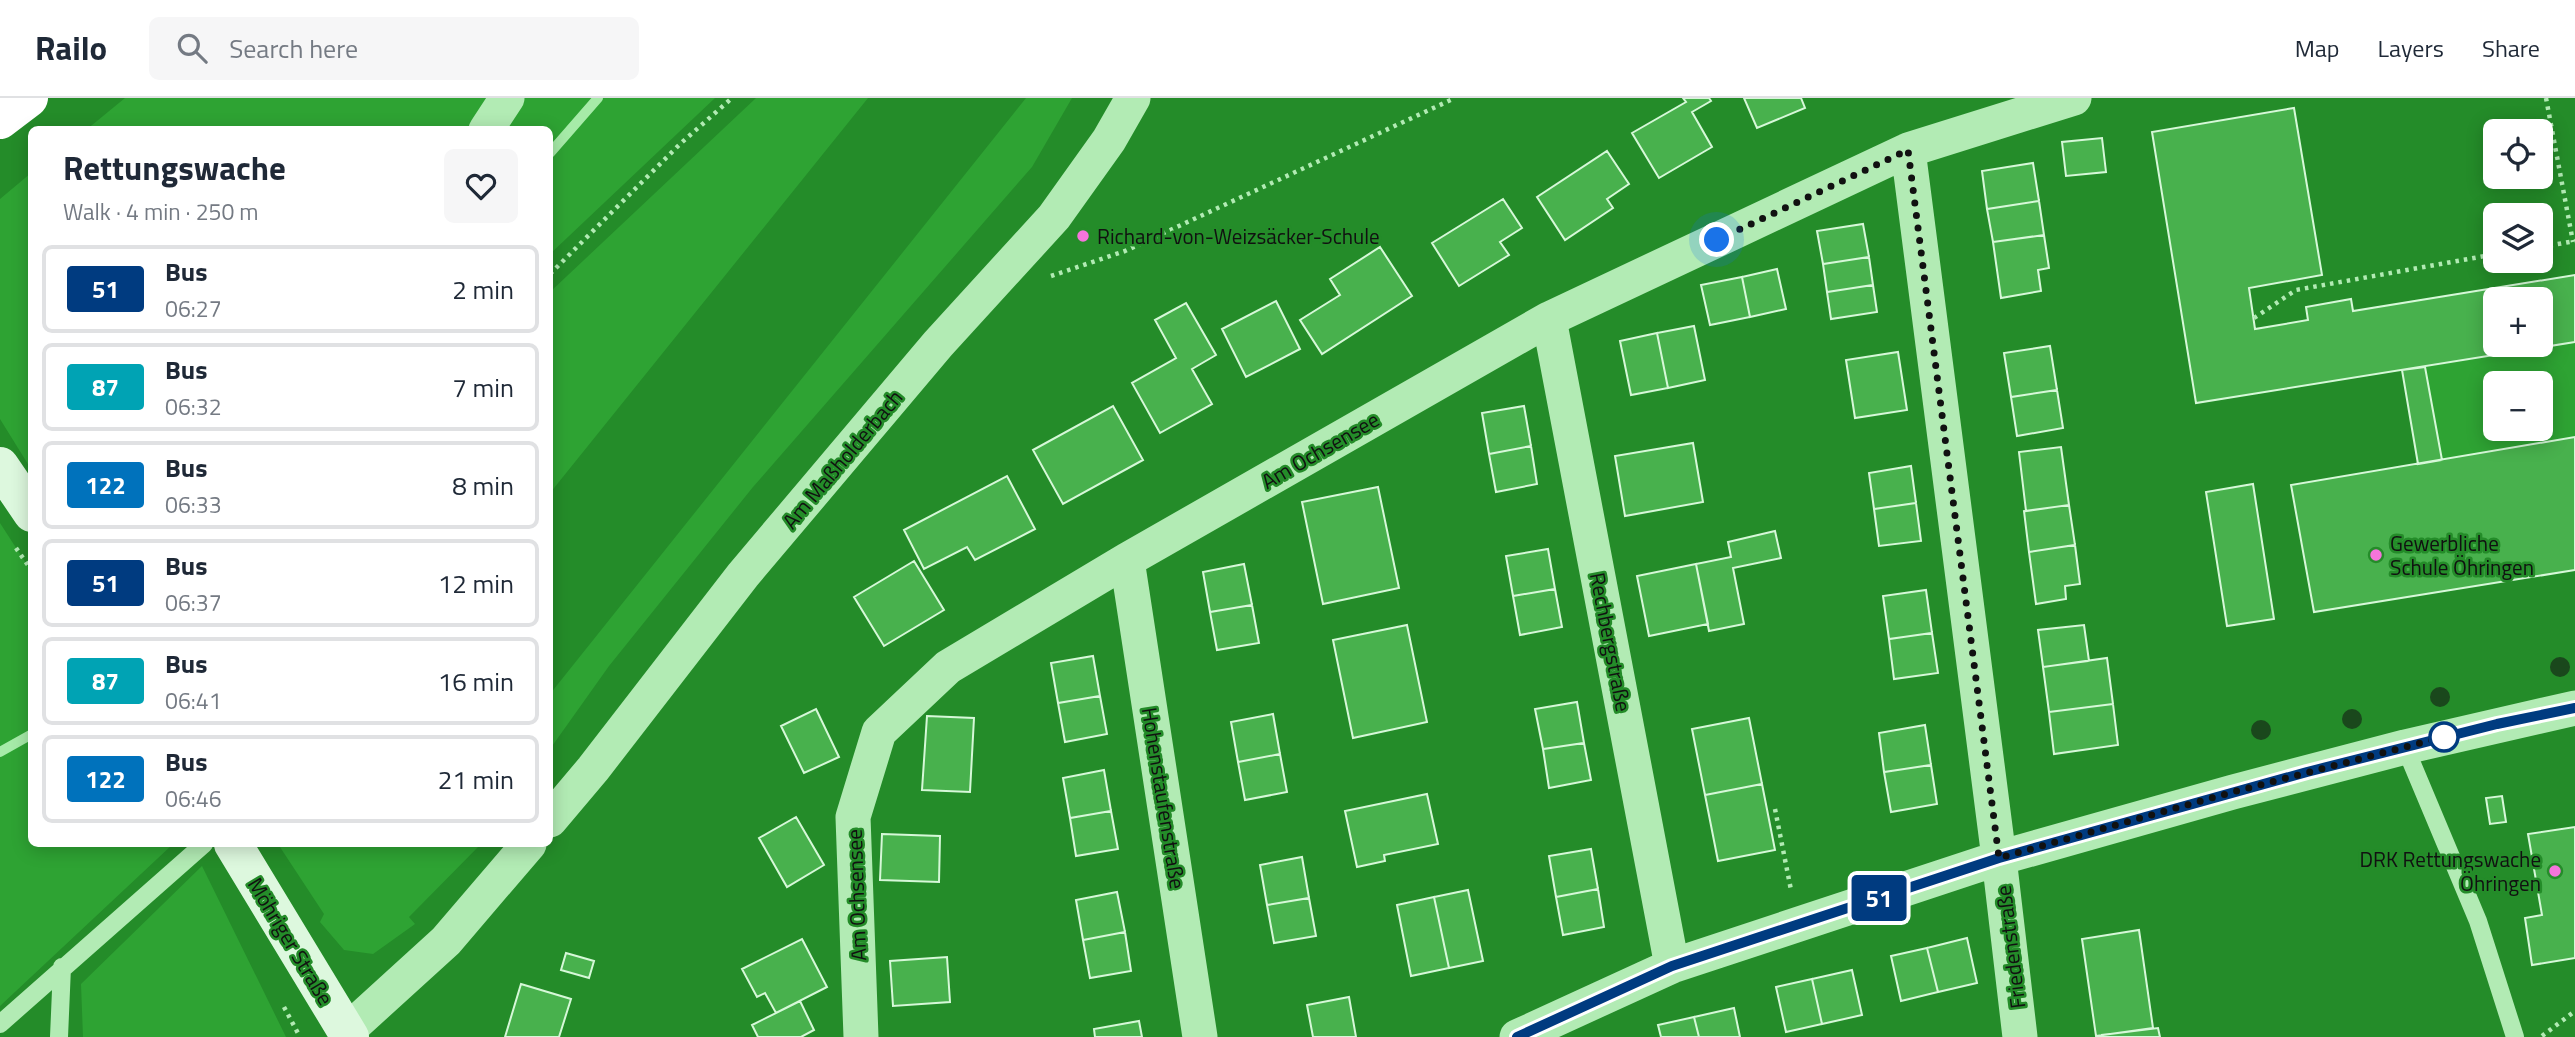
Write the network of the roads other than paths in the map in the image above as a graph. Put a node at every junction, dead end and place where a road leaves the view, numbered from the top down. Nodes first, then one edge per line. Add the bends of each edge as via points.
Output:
1 (29, 98) edge
2 (507, 98) edge
3 (1133, 98) edge
4 (2074, 98) edge
5 (0, 120) edge
6 (489, 126) edge
7 (1908, 150) junction
8 (1549, 319) junction
9 (0, 466) edge
10 (28, 507) edge
11 (1127, 560) junction
12 (2575, 708) edge
13 (2405, 747) junction
14 (553, 816) edge
15 (201, 847) edge
16 (235, 847) edge
17 (526, 847) edge
18 (1999, 858) junction
19 (1672, 966) junction
20 (62, 967) junction
21 (0, 1024) edge
22 (348, 1035) edge
23 (59, 1037) edge
24 (861, 1037) edge
25 (1200, 1037) edge
26 (1517, 1037) edge
27 (2020, 1037) edge
28 (2515, 1037) edge

1 - 5 highway
2 - 6 street
3 - 14 street, Am Maßholderbach via 1054,217 938,344 752,565
4 - 7 street, Am Ochsensee
7 - 8 street, Am Ochsensee
7 - 18 street, Friedenstraße
8 - 11 street, Am Ochsensee
8 - 19 street, Rechbergstraße
9 - 10 street
11 - 24 street, Am Ochsensee via 948,667 879,732 853,817
11 - 25 street, Hohenstaufenstraße
12 - 13 street
13 - 18 street
13 - 28 lane via 2478,921
15 - 20 lane
16 - 22 street, Möhriger Straße
17 - 22 street via 446,941
18 - 19 street
18 - 27 street, Friedenstraße
19 - 26 street
20 - 21 lane
20 - 23 lane

